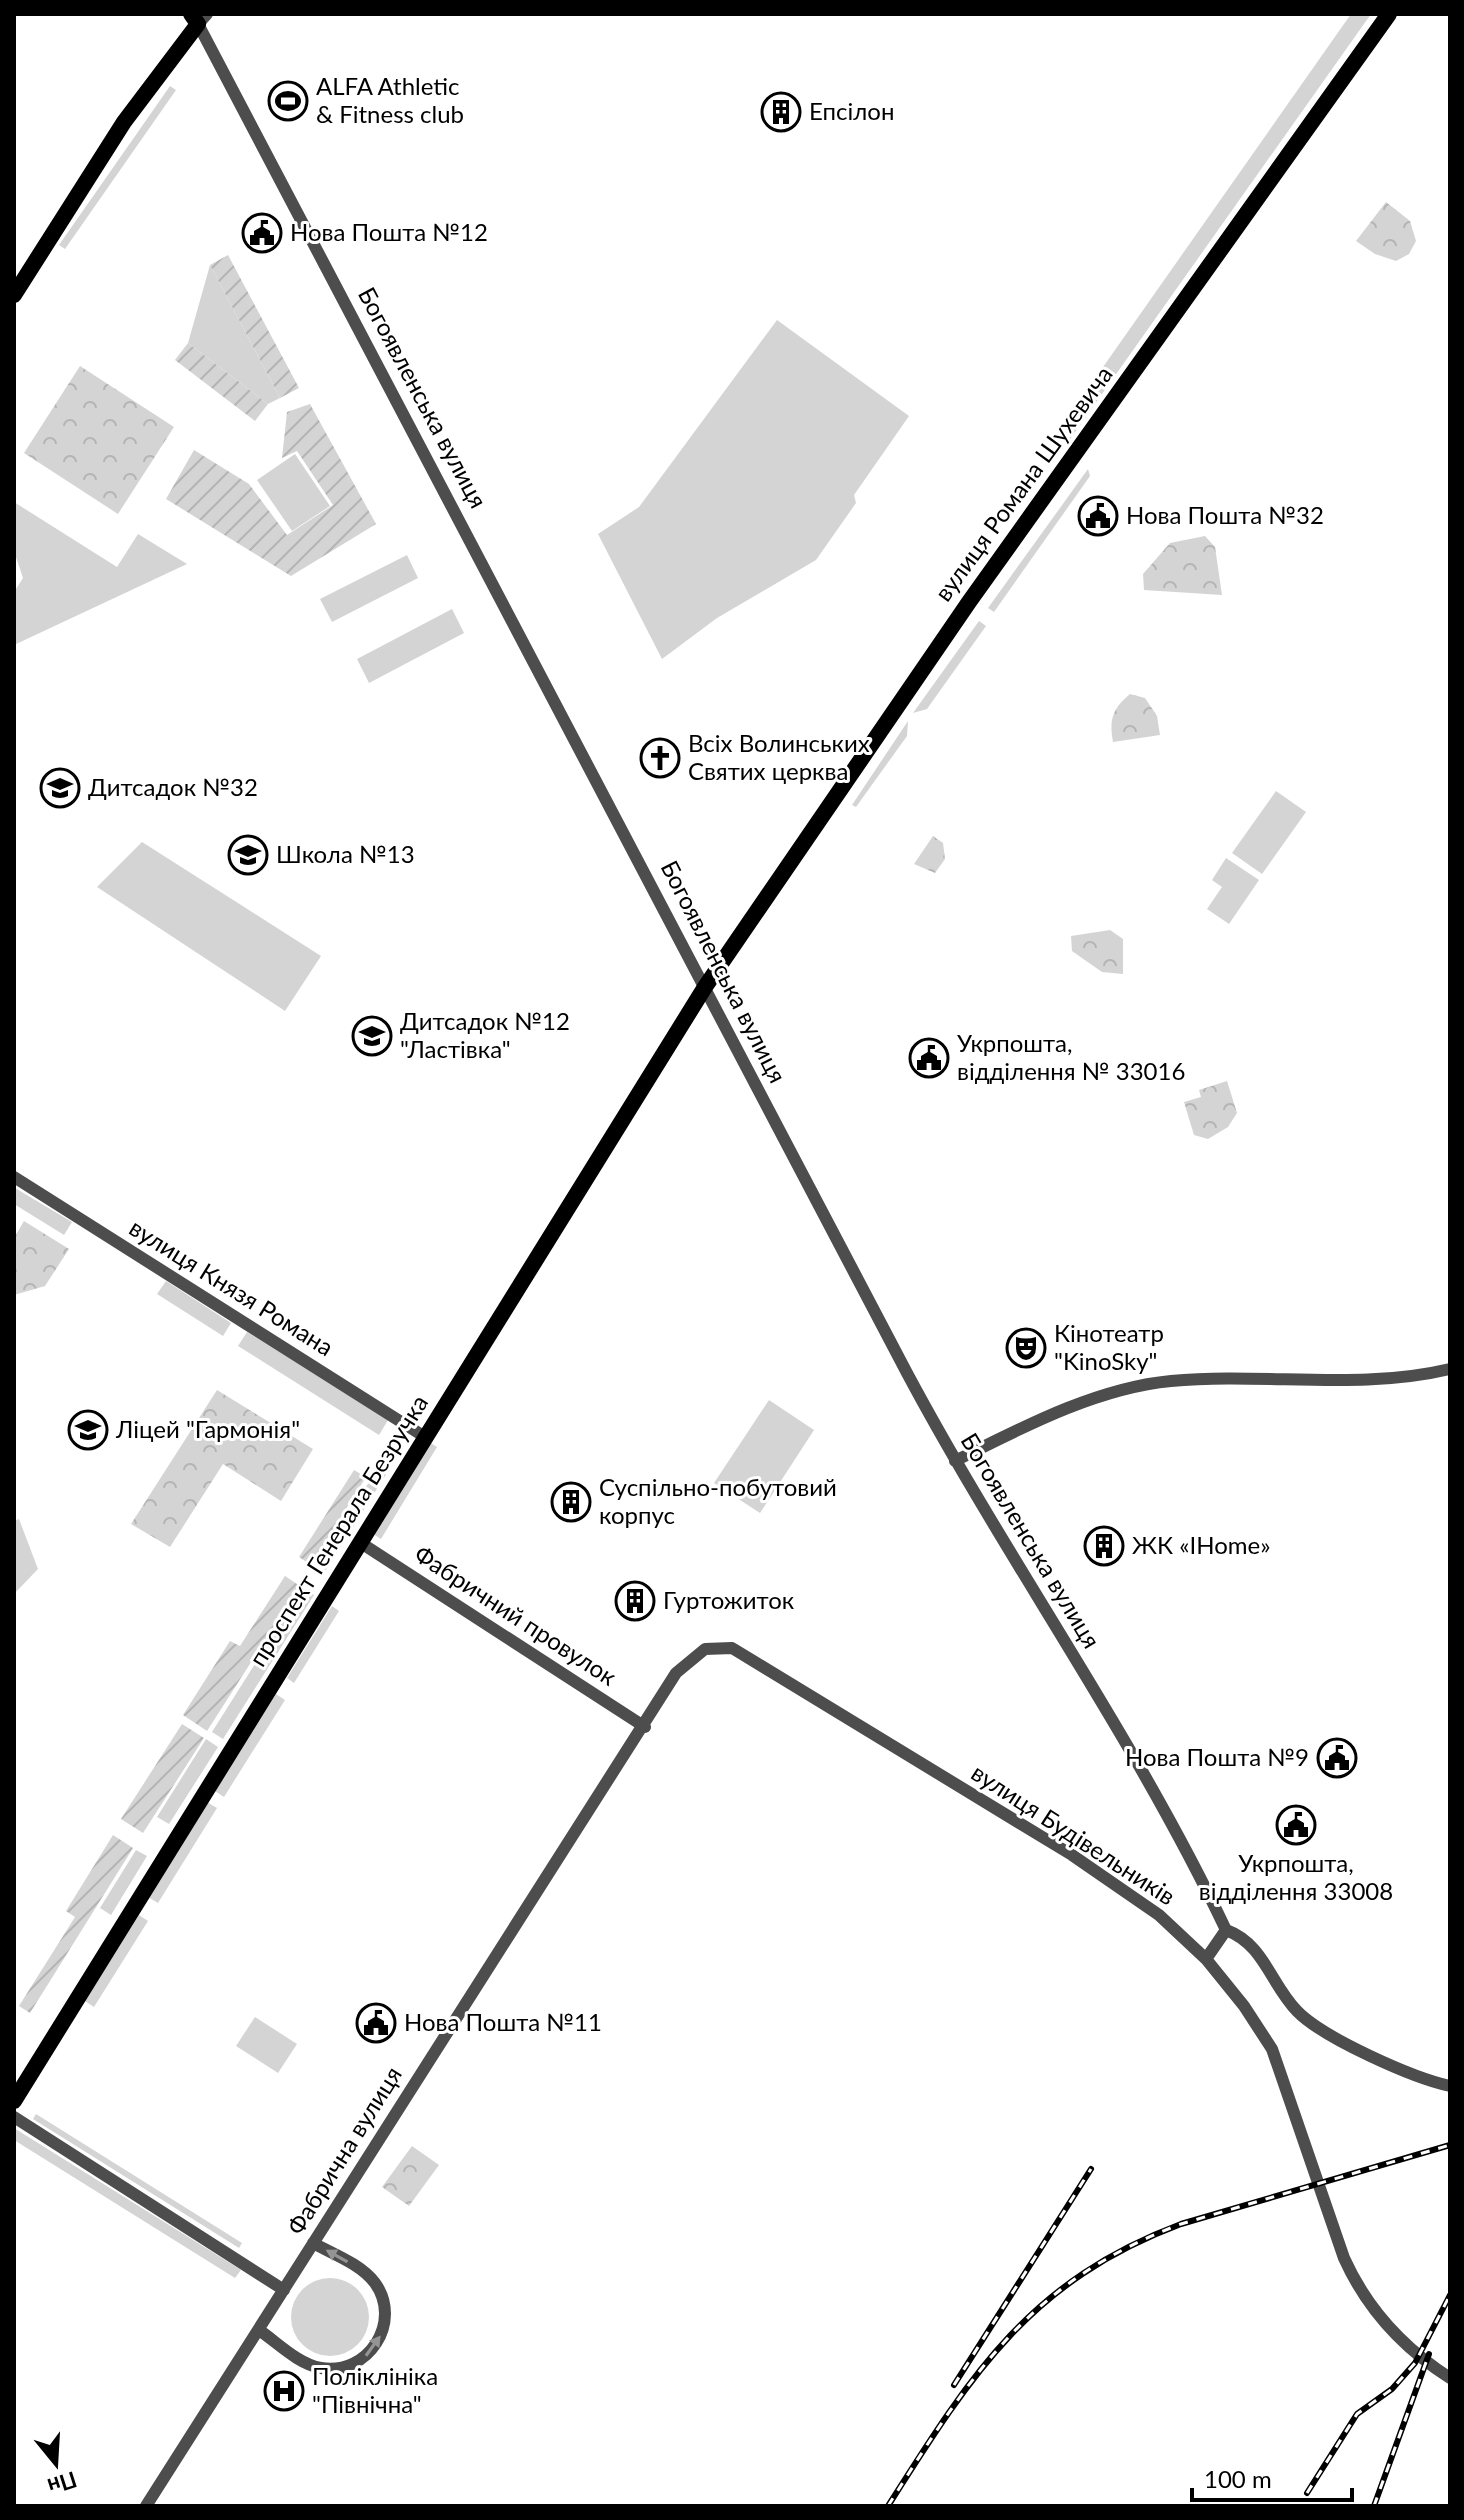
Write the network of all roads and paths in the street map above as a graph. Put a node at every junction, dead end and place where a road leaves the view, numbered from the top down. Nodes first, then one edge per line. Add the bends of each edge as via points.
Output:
1 (1389, 14) edge
2 (199, 17) edge
3 (14, 295) edge
4 (705, 987) junction
5 (14, 1177) edge
6 (1450, 1369) edge
7 (425, 1437) junction
8 (955, 1461) junction
9 (361, 1543) junction
10 (732, 1648) joint
11 (645, 1727) junction
12 (1226, 1930) junction
13 (1206, 1959) junction
14 (1450, 2086) edge
15 (14, 2101) edge
16 (14, 2117) edge
17 (313, 2243) junction
18 (284, 2290) junction
19 (259, 2330) junction
20 (1450, 2378) edge
21 (146, 2506) edge

1 - 4 main road, вулиця Романа Шухевича via 969,602
2 - 3 main road via 124,122
2 - 4 street, Богоявленська вулиця
4 - 7 main road, проспект Генерала Безручка
4 - 8 street, Богоявленська вулиця
5 - 7 street, вулиця Князя Романа
6 - 8 street via 1369,1381 1169,1381 1104,1396
7 - 9 main road, проспект Генерала Безручка
8 - 12 street, Богоявленська вулиця via 1154,1787
9 - 11 street, Фабричний провулок
9 - 15 main road, проспект Генерала Безручка
10 - 11 street, Фабрична вулиця via 705,1649 676,1673
10 - 13 street, вулиця Будівельників via 1072,1855 1159,1915
11 - 17 street, Фабрична вулиця
12 - 13 street
12 - 14 street via 1246,1938 1297,2011 1316,2025 1426,2081
13 - 20 street, вулиця Будівельників via 1272,2049 1358,2289 1405,2346
16 - 18 street
17 - 18 street, Фабрична вулиця
19 -> 17 street via 299,2360 326,2369 353,2364 375,2346 385,2309 375,2283
18 - 19 street, Фабрична вулиця
19 - 21 street, Фабрична вулиця

